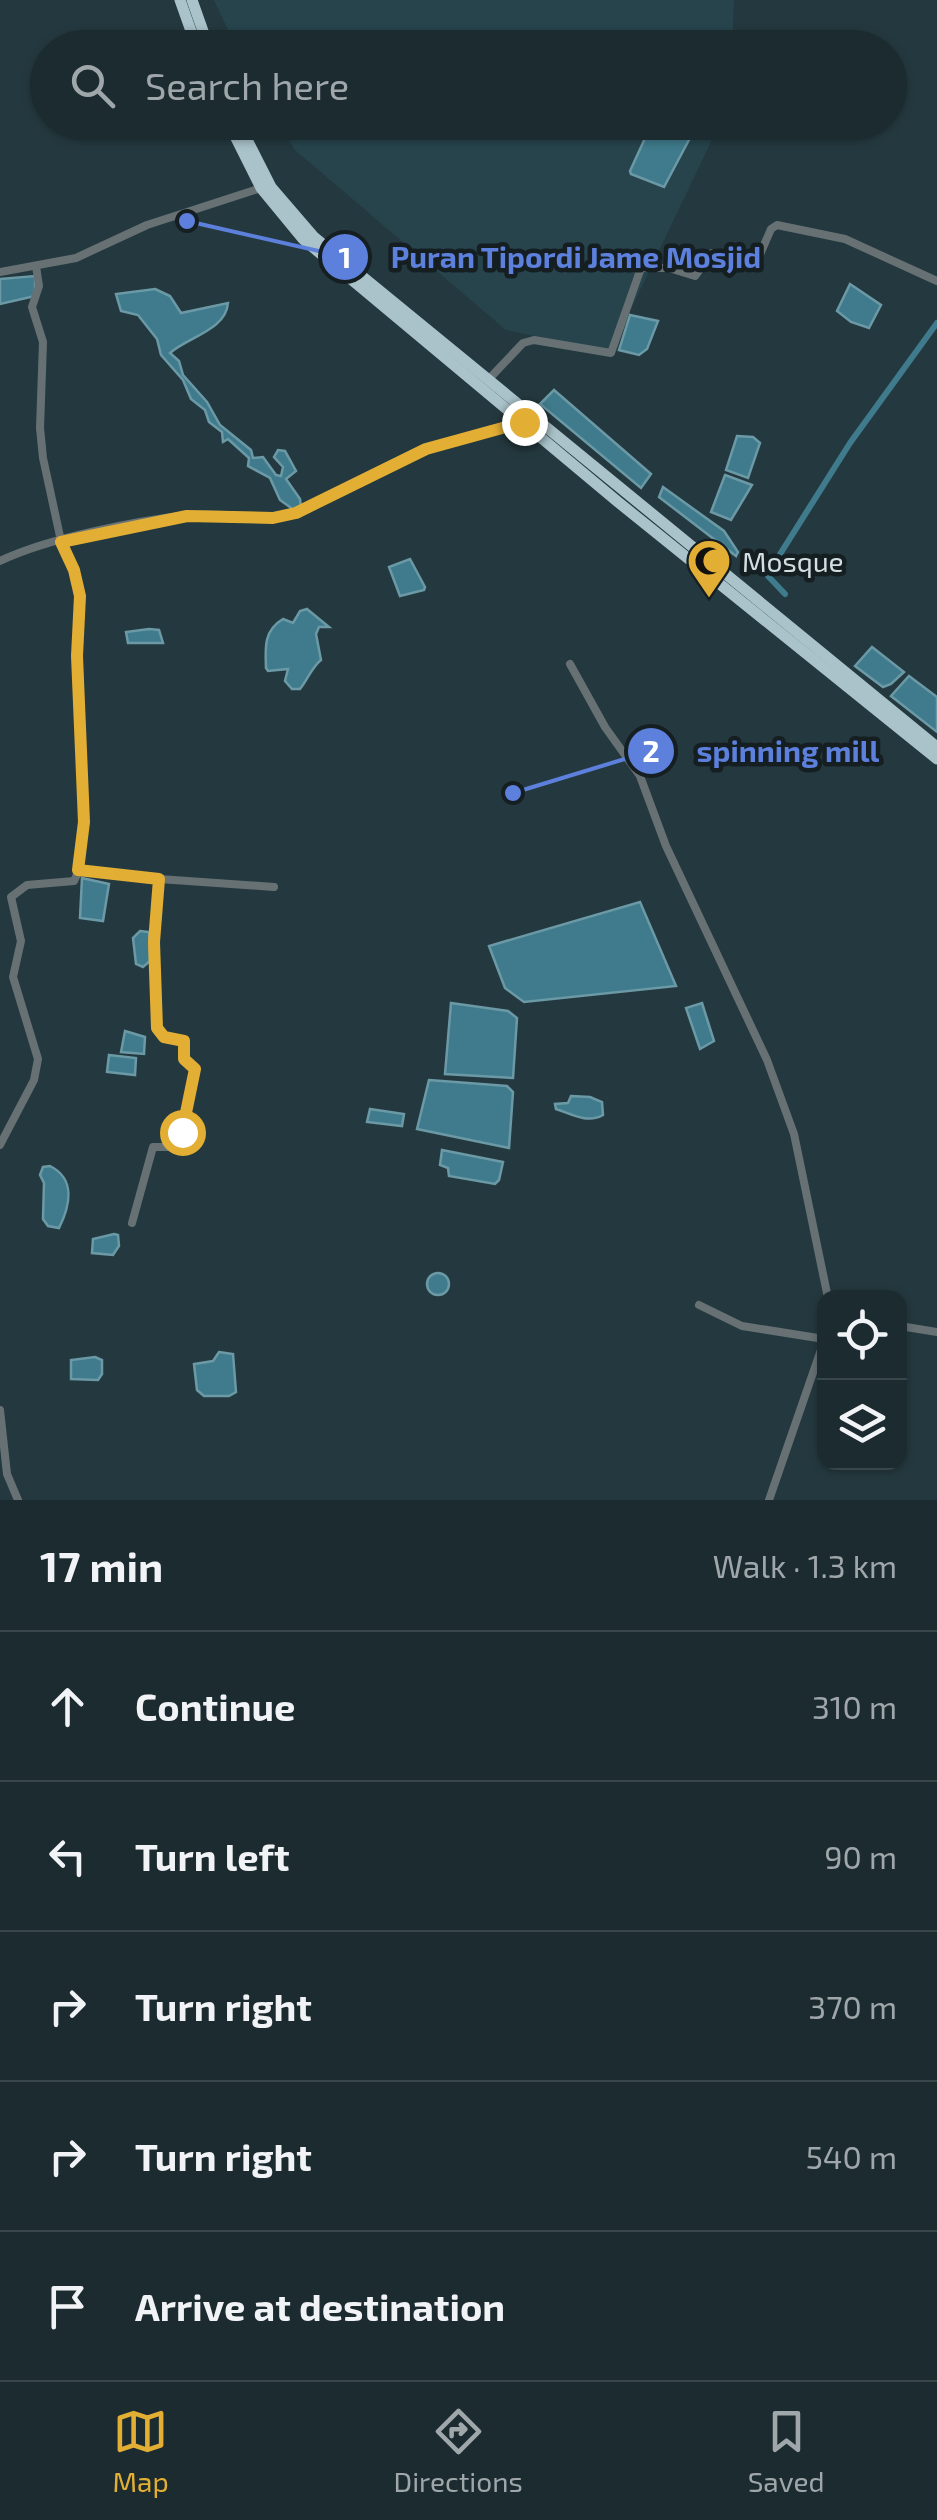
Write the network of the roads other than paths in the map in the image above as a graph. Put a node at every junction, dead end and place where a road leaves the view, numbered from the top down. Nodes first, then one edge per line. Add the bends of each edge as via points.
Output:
1 (180, 0) edge
2 (192, 0) edge
3 (191, 30) edge
4 (203, 30) edge
5 (238, 140) edge
6 (246, 140) edge
7 (266, 189) junction
8 (36, 266) junction
9 (0, 272) edge
10 (937, 281) edge
11 (488, 380) junction
12 (524, 422) junction
13 (61, 542) junction
14 (0, 561) edge
15 (570, 664) dead end
16 (937, 747) edge
17 (937, 759) edge
18 (78, 870) junction
19 (159, 879) junction
20 (274, 886) dead end
21 (0, 1146) edge
22 (132, 1223) dead end
23 (826, 1290) edge
24 (699, 1304) dead end
25 (907, 1327) edge
26 (937, 1332) edge
27 (817, 1339) edge
28 (817, 1360) edge
29 (0, 1410) edge
30 (3, 1475) edge
31 (18, 1500) edge
32 (768, 1500) edge

1 - 3 highway
2 - 4 highway
5 - 7 highway
6 - 7 highway
7 - 8 street via 147,225 76,258
7 - 11 highway via 314,237
7 - 12 highway via 304,239
8 - 9 street
8 - 13 street via 38,297 32,307 44,353 40,428
10 - 11 street via 845,239 777,225 755,266 712,253 696,276 641,268 611,352 534,340
11 - 16 highway
12 - 13 street via 426,449 296,513 187,516
12 - 17 highway
13 - 14 street
13 - 18 street via 80,596 84,822
15 - 23 street via 640,776 767,1060 794,1134
18 - 19 street
18 - 21 street via 74,881 28,885 11,897 21,941 13,977 38,1059
19 - 20 street
19 - 22 street via 157,1028 164,1037 184,1041 184,1059 195,1069 180,1140 151,1150
24 - 27 street via 742,1326
25 - 26 street
28 - 32 street
29 - 30 street
30 - 31 street

